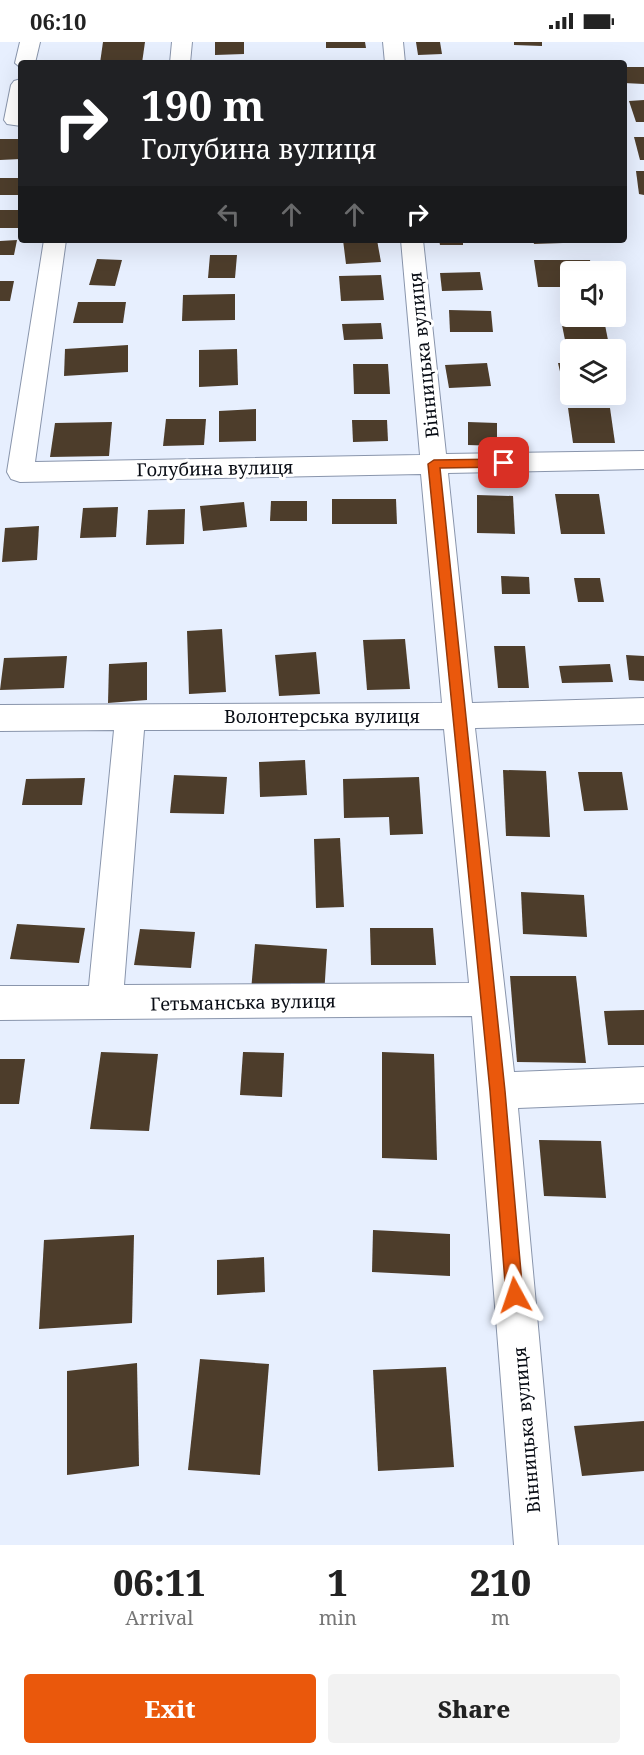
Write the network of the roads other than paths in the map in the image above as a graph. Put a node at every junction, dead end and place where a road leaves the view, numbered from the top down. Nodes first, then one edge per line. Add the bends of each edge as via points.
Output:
1 (30, 42) edge
2 (182, 42) edge
3 (393, 42) edge
4 (27, 60) edge
5 (180, 60) edge
6 (395, 60) edge
7 (18, 100) edge
8 (18, 120) edge
9 (55, 243) edge
10 (412, 243) edge
11 (644, 460) edge
12 (434, 464) junction
13 (644, 711) edge
14 (130, 716) junction
15 (458, 716) junction
16 (0, 718) edge
17 (487, 999) junction
18 (0, 1003) edge
19 (105, 1004) junction
20 (644, 1085) edge
21 (498, 1091) junction
22 (536, 1545) edge

1 - 4 street
2 - 5 street
3 - 6 street
7 - 8 street via 14,120
9 - 12 street, Голубина вулиця via 20,472
10 - 12 street, Вінницька вулиця
11 - 12 street, Голубина вулиця
12 - 15 street, Вінницька вулиця
13 - 15 street, Волонтерська вулиця
14 - 15 street, Волонтерська вулиця
14 - 16 street, Волонтерська вулиця
14 - 19 street
15 - 17 street, Вінницька вулиця
17 - 19 street, Гетьманська вулиця
17 - 21 street, Вінницька вулиця
18 - 19 street, Гетьманська вулиця
20 - 21 street
21 - 22 street, Вінницька вулиця

